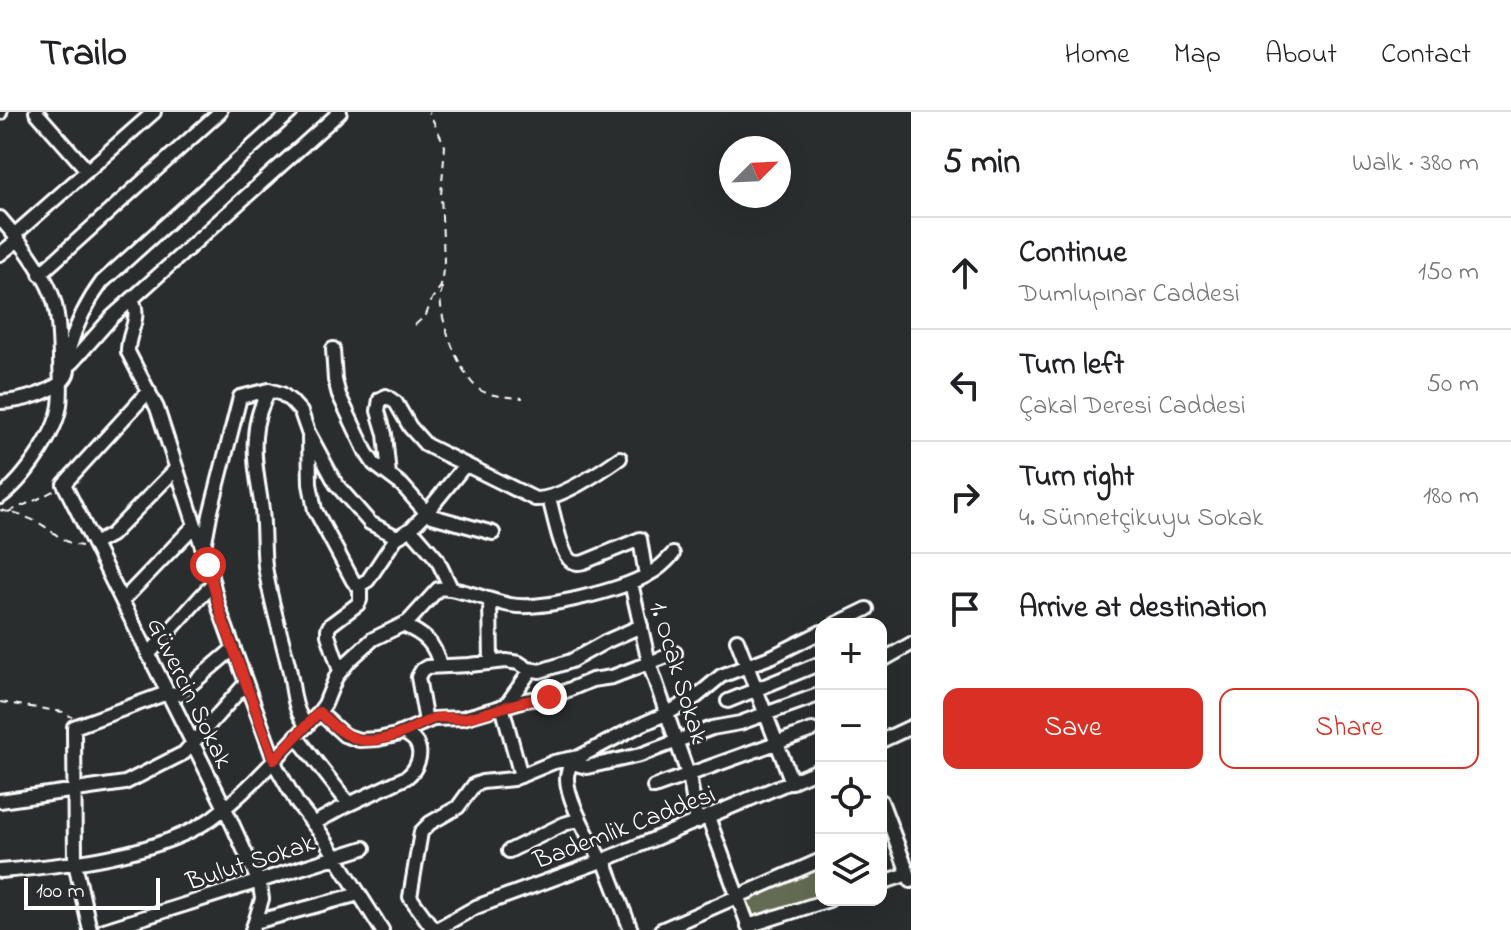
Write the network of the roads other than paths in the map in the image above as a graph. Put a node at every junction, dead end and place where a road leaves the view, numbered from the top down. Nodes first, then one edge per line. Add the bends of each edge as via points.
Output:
1 (36, 112) edge
2 (154, 112) edge
3 (220, 112) edge
4 (291, 112) edge
5 (340, 112) edge
6 (87, 170) junction
7 (0, 218) edge
8 (16, 238) junction
9 (0, 254) edge
10 (40, 274) junction
11 (132, 300) junction
12 (333, 349) dead end
13 (68, 367) junction
14 (60, 383) junction
15 (269, 390) junction
16 (149, 391) junction
17 (0, 402) edge
18 (308, 432) junction
19 (620, 458) dead end
20 (465, 465) junction
21 (176, 469) junction
22 (389, 475) junction
23 (0, 497) edge
24 (549, 498) junction
25 (427, 512) junction
26 (195, 525) junction
27 (411, 529) junction
28 (493, 533) dead end
29 (397, 537) junction
30 (94, 544) junction
31 (203, 550) junction
32 (673, 554) dead end
33 (646, 576) junction
34 (213, 583) junction
35 (631, 583) junction
36 (360, 586) junction
37 (451, 588) junction
38 (490, 600) junction
39 (122, 601) junction
40 (867, 609) dead end
41 (848, 618) edge
42 (403, 625) junction
43 (641, 626) junction
44 (815, 635) edge
45 (737, 640) dead end
46 (911, 644) edge
47 (234, 648) junction
48 (675, 653) dead end
49 (148, 655) junction
50 (887, 658) edge
51 (491, 663) junction
52 (649, 663) junction
53 (815, 665) edge
54 (440, 666) junction
55 (747, 666) junction
56 (531, 670) junction
57 (340, 671) junction
58 (246, 683) junction
59 (756, 689) junction
60 (167, 693) junction
61 (815, 696) edge
62 (728, 701) dead end
63 (504, 706) junction
64 (319, 712) junction
65 (668, 713) junction
66 (766, 715) junction
67 (426, 722) junction
68 (307, 726) junction
69 (911, 727) edge
70 (812, 730) dead end
71 (403, 732) junction
72 (296, 736) junction
73 (887, 738) edge
74 (677, 740) junction
75 (777, 742) junction
76 (193, 745) junction
77 (574, 759) junction
78 (274, 760) junction
79 (815, 772) edge
80 (688, 774) junction
81 (521, 776) junction
82 (792, 782) junction
83 (654, 787) dead end
84 (74, 792) junction
85 (0, 801) edge
86 (349, 804) junction
87 (225, 808) junction
88 (580, 819) junction
89 (702, 820) junction
90 (313, 824) junction
91 (887, 833) edge
92 (364, 848) dead end
93 (509, 851) dead end
94 (336, 857) junction
95 (602, 860) junction
96 (75, 863) junction
97 (815, 863) edge
98 (0, 871) edge
99 (910, 878) edge
100 (259, 882) junction
101 (887, 882) edge
102 (359, 894) junction
103 (737, 897) junction
104 (815, 905) edge
105 (254, 926) edge
106 (749, 928) edge
107 (440, 929) edge
108 (90, 930) edge
109 (104, 930) edge
110 (382, 930) edge
111 (631, 930) edge
112 (661, 930) edge

1 - 6 street
2 - 6 street
3 - 10 street
4 - 13 street via 102,282 86,307
5 - 11 street
6 - 8 street
7 - 8 street
8 - 9 street
8 - 10 street
10 - 14 street via 56,309
11 - 13 street
11 - 16 street via 136,318 128,349
12 - 22 street via 343,406 370,459
13 - 14 street
14 - 17 street
14 - 23 street via 59,410 46,439 22,477
15 - 18 street via 297,407
15 - 31 street via 240,397
15 - 68 street via 255,437 263,550 294,703
16 - 21 street
16 - 30 street, Güvercin Sokak via 64,484
18 - 29 street via 350,501 370,523
18 - 36 street via 315,510
19 - 24 street
20 - 22 street via 426,445 386,396 378,411
20 - 24 street via 530,497
20 - 25 street
21 - 26 street
21 - 30 street via 115,531
22 - 25 street
24 - 33 street via 569,560 584,562 640,539
25 - 27 street
25 - 28 street
26 - 31 street
26 - 39 street
27 - 29 street
27 - 37 street via 437,559
29 - 36 street
30 - 39 street, Güvercin Sokak
31 - 34 street
32 - 33 street
33 - 35 street
34 - 47 street
34 - 49 street
35 - 38 street via 536,606
35 - 43 street, 1. Ocak Sokak
36 - 57 street via 358,604 328,629
37 - 38 street
37 - 42 street via 434,591
38 - 51 street
39 - 49 street, Güvercin Sokak
40 - 41 street
42 - 54 street via 431,643
42 - 57 street via 373,639
43 - 52 street, 1. Ocak Sokak
43 - 56 street via 571,661
44 - 55 street
45 - 55 street
46 - 50 street
47 - 58 street
47 - 60 street via 180,694
48 - 52 street
49 - 60 street, Güvercin Sokak
51 - 54 street
51 - 56 street via 512,661
52 - 63 street via 554,696
52 - 65 street, 1. Ocak Sokak
53 - 59 street
54 - 67 street via 427,667 418,677
55 - 59 street
55 - 65 street via 717,679
56 - 63 street
57 - 64 street
58 - 76 street
58 - 78 street
59 - 62 street
59 - 66 street
60 - 76 street, Güvercin Sokak
60 - 84 street via 74,727
61 - 66 street
63 - 67 street
63 - 81 street
64 - 68 street
64 - 71 street via 351,738 369,740
65 - 74 street, 1. Ocak Sokak
65 - 77 street
66 - 74 street
66 - 75 street
67 - 71 street
68 - 72 street
69 - 73 street
70 - 75 street
71 - 86 street via 418,747 415,771
72 - 78 street
72 - 86 street
74 - 77 street via 593,767
74 - 80 street, 1. Ocak Sokak
75 - 80 street
75 - 82 street
76 - 84 street via 125,783
76 - 87 street, Güvercin Sokak
77 - 81 street
77 - 88 street via 567,781
78 - 87 street
78 - 90 street
79 - 82 street, Bademlik Caddesi
80 - 83 street
80 - 89 street, 1. Ocak Sokak
81 - 107 street via 478,783 455,810 421,832 410,897
82 - 89 street, Bademlik Caddesi
84 - 85 street
84 - 96 street
86 - 90 street
87 - 96 street via 171,840
87 - 100 street, Güvercin Sokak
88 - 93 street
88 - 95 street
89 - 95 street, Bademlik Caddesi
89 - 103 street, 1. Ocak Sokak
90 - 94 street
91 - 99 street
92 - 94 street, Bulut Sokak
94 - 100 street, Bulut Sokak
94 - 102 street
95 - 107 street, Bademlik Caddesi via 485,903
95 - 111 street
96 - 98 street
96 - 108 street
97 - 103 street
99 - 101 street
100 - 105 street via 262,899
100 - 109 street, Bulut Sokak
102 - 105 street
102 - 110 street
103 - 106 street, 1. Ocak Sokak
103 - 112 street
104 - 106 street

